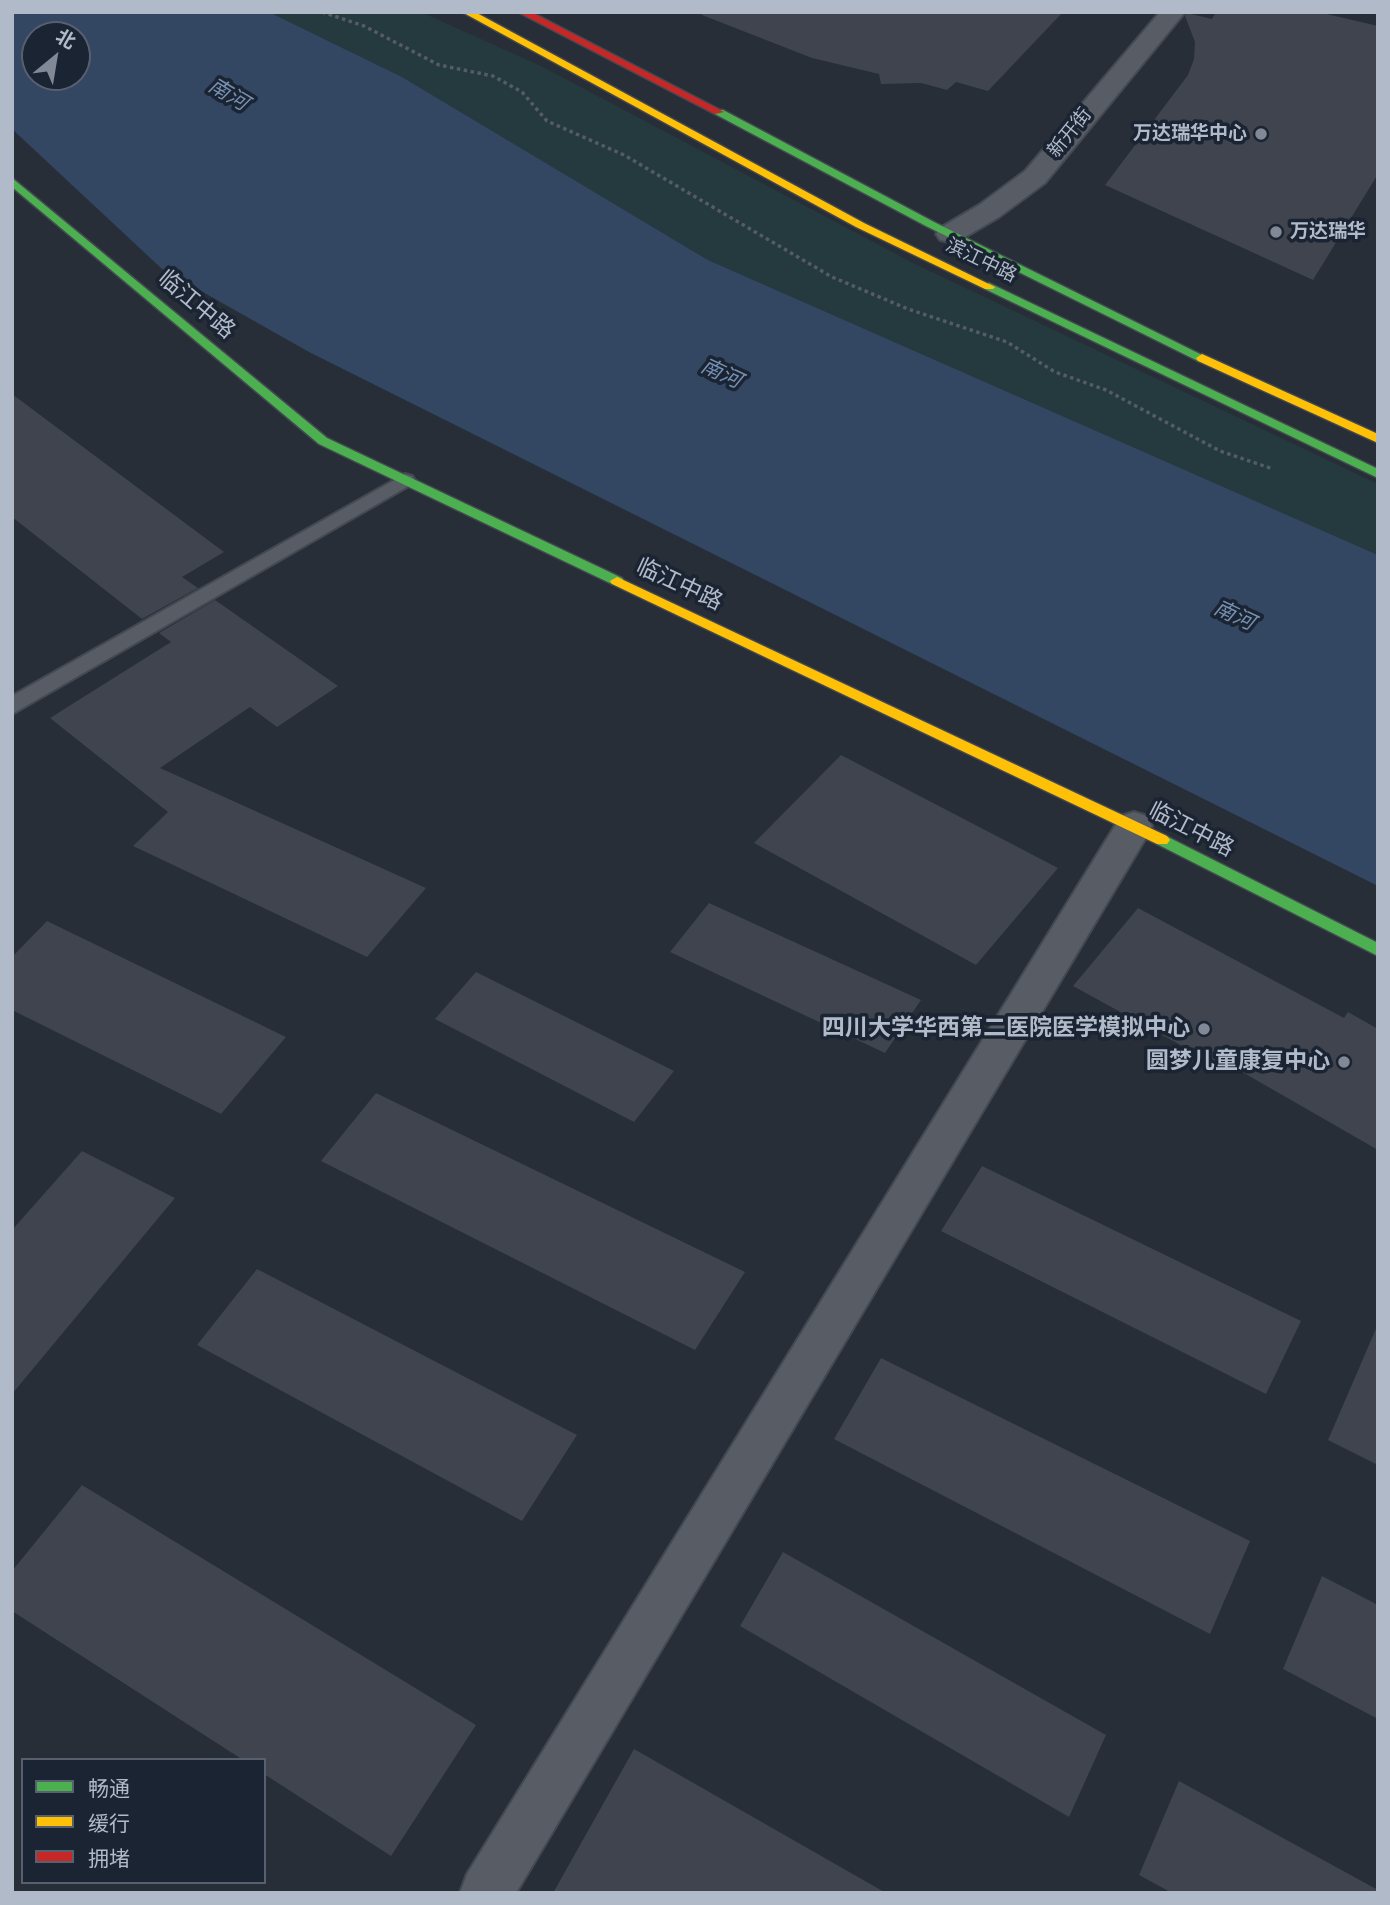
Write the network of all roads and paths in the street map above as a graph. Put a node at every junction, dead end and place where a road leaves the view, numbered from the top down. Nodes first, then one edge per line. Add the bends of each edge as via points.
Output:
1 (322, 12) edge
2 (523, 12) edge
3 (543, 12) edge
4 (1173, 12) edge
5 (461, 15) edge
6 (606, 52) junction
7 (12, 181) edge
8 (950, 234) junction
9 (1378, 439) edge
10 (1284, 472) dead end
11 (1378, 474) edge
12 (405, 480) junction
13 (12, 706) edge
14 (1133, 826) junction
15 (1378, 950) edge
16 (486, 1893) edge

1 - 10 path via 363,26 439,65 493,76 522,92 547,121 625,155 832,277 908,309 1007,342 1055,372 1106,390 1220,451
2 - 6 main road, 滨江中路
3 - 6 main road, 滨江中路
4 - 8 street, 新开街 via 1035,177
5 - 11 main road, 滨江中路 via 860,225
6 - 8 main road, 滨江中路
7 - 12 main road, 临江中路 via 323,441
8 - 9 main road, 滨江中路 via 1141,330
12 - 13 lane
12 - 14 main road, 临江中路
14 - 15 main road, 临江中路
14 - 16 street

